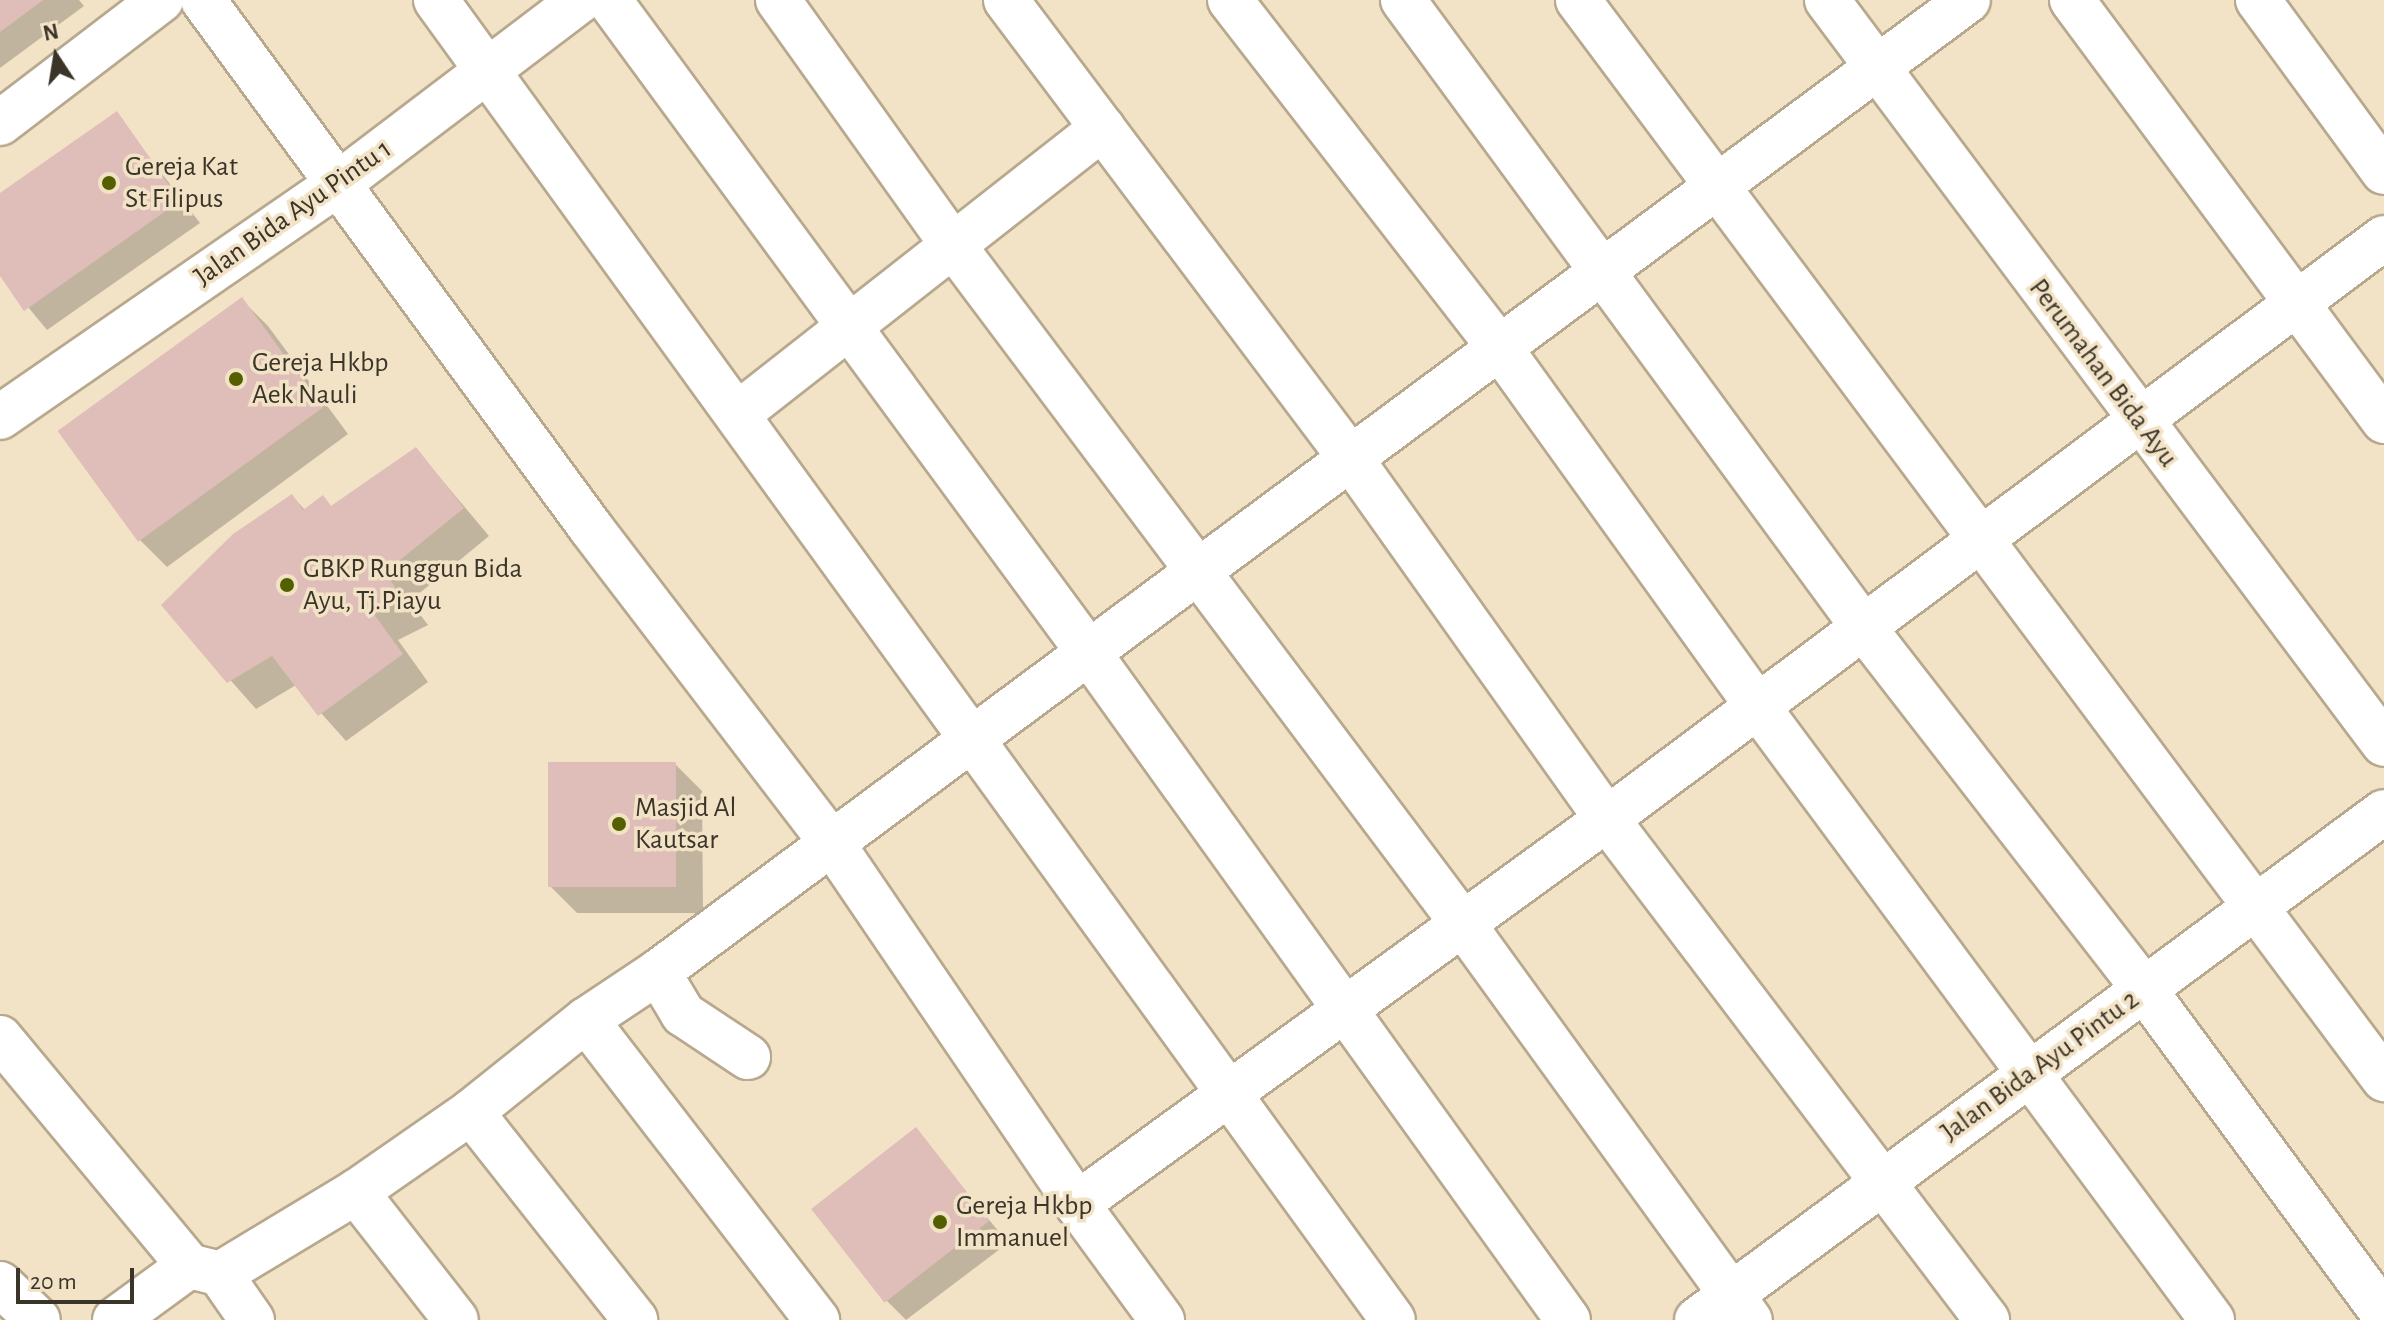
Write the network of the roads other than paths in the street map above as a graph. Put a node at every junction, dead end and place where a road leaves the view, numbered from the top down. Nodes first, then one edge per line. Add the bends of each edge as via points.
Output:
1 (161, 0) edge
2 (203, 0) edge
3 (436, 0) edge
4 (580, 0) edge
5 (609, 0) edge
6 (778, 0) edge
7 (1006, 0) edge
8 (1403, 0) edge
9 (1578, 0) edge
10 (1827, 0) edge
11 (1968, 0) edge
12 (2072, 0) edge
13 (2258, 0) edge
14 (1248, 6) edge
15 (1878, 69) junction
16 (488, 70) junction
17 (0, 123) edge
18 (1103, 128) junction
19 (2384, 172) edge
20 (338, 184) junction
21 (1718, 187) junction
22 (2384, 238) edge
23 (953, 245) junction
24 (1605, 271) junction
25 (2296, 308) junction
26 (847, 328) junction
27 (1500, 348) junction
28 (739, 413) junction
29 (0, 417) edge
30 (2384, 421) edge
31 (2139, 423) junction
32 (1351, 459) junction
33 (1979, 542) junction
34 (1199, 572) junction
35 (1864, 628) junction
36 (1089, 653) junction
37 (1758, 707) junction
38 (974, 738) junction
39 (2384, 744) edge
40 (2384, 812) edge
41 (1607, 819) junction
42 (832, 843) junction
43 (2254, 908) junction
44 (1463, 924) junction
45 (658, 972) junction
46 (2144, 989) junction
47 (1345, 1009) junction
48 (586, 1020) junction
49 (0, 1038) edge
50 (748, 1057) dead end
51 (2030, 1074) junction
52 (2384, 1079) edge
53 (1231, 1093) junction
54 (471, 1112) junction
55 (1882, 1182) junction
56 (356, 1192) junction
57 (1077, 1204) junction
58 (204, 1270) junction
59 (0, 1284) edge
60 (1726, 1312) edge
61 (2384, 1315) edge
62 (38, 1320) edge
63 (115, 1320) edge
64 (252, 1320) edge
65 (456, 1320) edge
66 (635, 1320) edge
67 (817, 1320) edge
68 (1162, 1320) edge
69 (1393, 1320) edge
70 (1568, 1320) edge
71 (1987, 1320) edge
72 (2212, 1320) edge

1 - 17 street
2 - 20 street
3 - 16 street
4 - 16 street, Jalan Bida Ayu Pintu 1
5 - 26 street
6 - 23 street
7 - 18 street
8 - 24 street
9 - 21 street
10 - 15 street, Perumahan Bida Ayu
11 - 15 street
12 - 25 street
13 - 19 street
14 - 27 street
15 - 21 street
15 - 31 street, Perumahan Bida Ayu
16 - 20 street, Jalan Bida Ayu Pintu 1
16 - 28 street
18 - 23 street
18 - 32 street
20 - 29 street, Jalan Bida Ayu Pintu 1
20 - 42 street
21 - 24 street
21 - 33 street
22 - 25 street
23 - 26 street
23 - 34 street
24 - 27 street
24 - 35 street
25 - 30 street
25 - 31 street
26 - 28 street
26 - 36 street
27 - 32 street
27 - 37 street
28 - 38 street
31 - 33 street
31 - 39 street, Perumahan Bida Ayu
32 - 34 street
32 - 41 street
33 - 35 street
33 - 43 street
34 - 36 street
34 - 44 street
35 - 37 street
35 - 46 street
36 - 38 street
36 - 47 street
37 - 41 street
37 - 51 street
38 - 42 street
38 - 53 street
40 - 43 street, Jalan Bida Ayu Pintu 2
41 - 44 street
41 - 55 street
42 - 45 street
42 - 57 street
43 - 46 street, Jalan Bida Ayu Pintu 2
43 - 52 street
44 - 47 street
44 - 60 street
45 - 48 street
45 - 50 street via 683,1014
46 - 51 street, Jalan Bida Ayu Pintu 2
46 - 61 street
47 - 53 street
47 - 70 street
48 - 54 street
48 - 67 street
49 - 58 street
51 - 55 street, Jalan Bida Ayu Pintu 2
51 - 72 street
53 - 57 street
53 - 69 street
54 - 56 street
54 - 66 street
55 - 60 street, Jalan Bida Ayu Pintu 2
55 - 71 street
56 - 58 street
56 - 65 street
57 - 68 street
58 - 63 street
58 - 64 street
59 - 62 street

